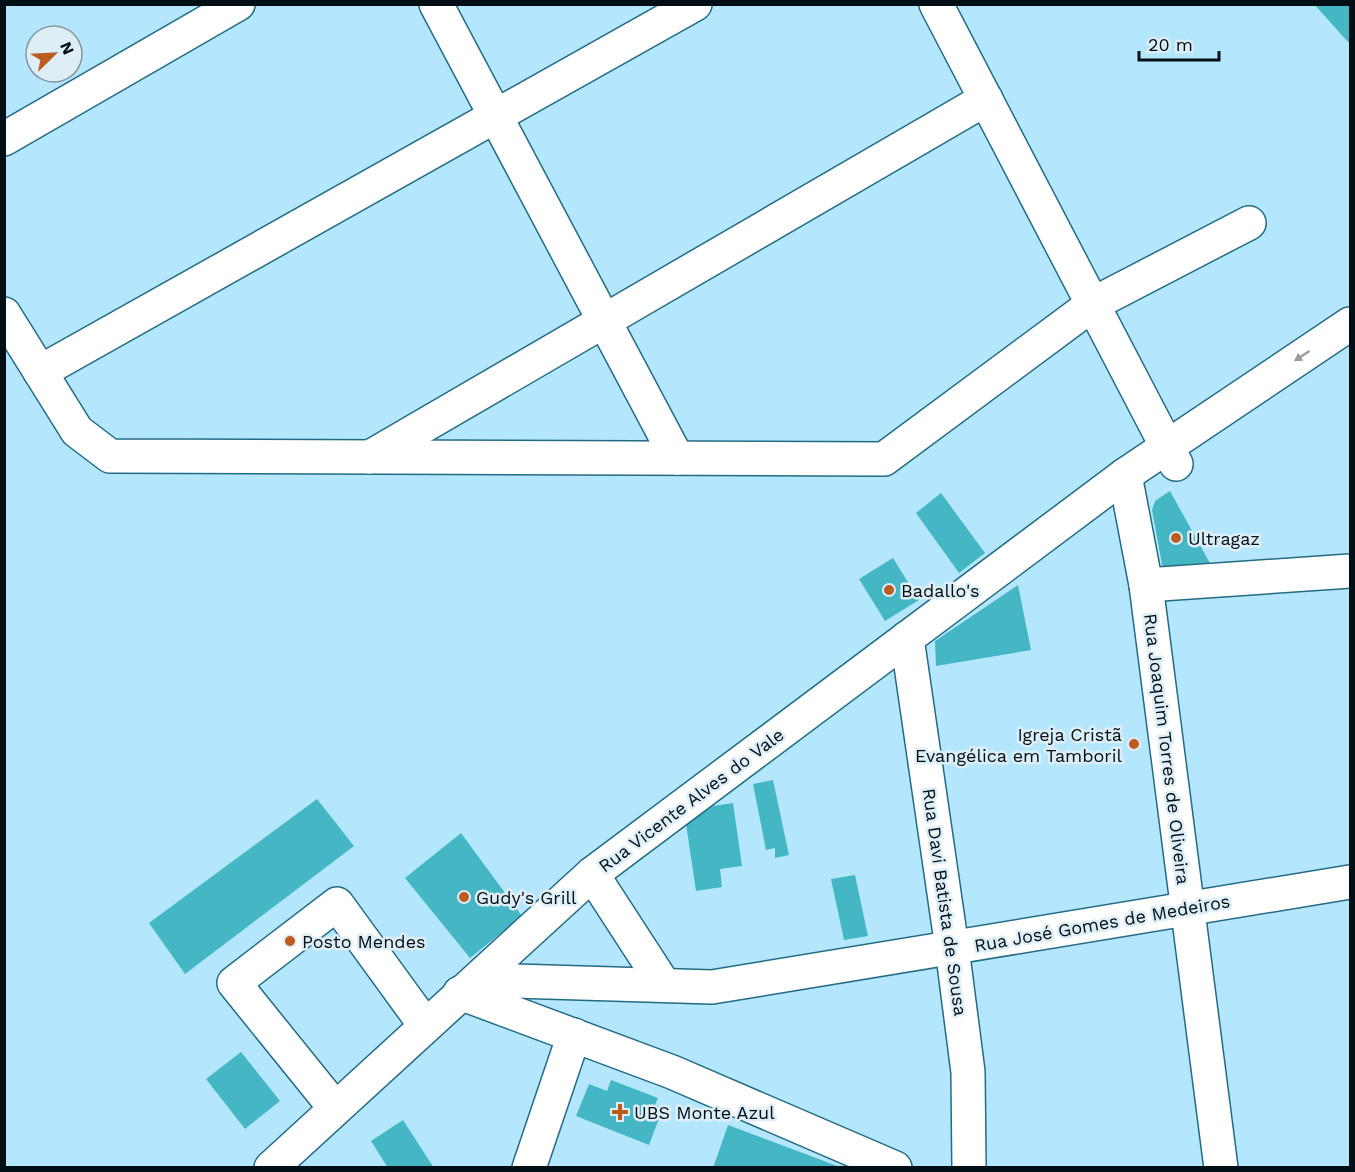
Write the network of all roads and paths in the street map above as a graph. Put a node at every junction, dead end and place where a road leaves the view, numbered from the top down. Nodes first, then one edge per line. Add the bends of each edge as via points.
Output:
1 (238, 4) edge
2 (436, 4) edge
3 (695, 4) edge
4 (936, 4) edge
5 (986, 99) junction
6 (496, 116) junction
7 (4, 139) edge
8 (1249, 224) dead end
9 (1093, 304) junction
10 (4, 314) edge
11 (604, 321) junction
12 (1350, 324) edge
13 (1350, 351) edge
14 (40, 372) junction
15 (1171, 455) junction
16 (370, 457) junction
17 (677, 458) junction
18 (1132, 470) junction
19 (1350, 571) edge
20 (1146, 585) junction
21 (907, 638) junction
22 (592, 874) junction
23 (1350, 882) edge
24 (1187, 909) junction
25 (952, 948) junction
26 (664, 985) junction
27 (460, 993) junction
28 (425, 1025) junction
29 (574, 1035) junction
30 (335, 1108) junction
31 (271, 1167) edge
32 (529, 1167) edge
33 (895, 1167) edge
34 (969, 1167) edge
35 (1221, 1167) edge

1 - 7 street
2 - 6 street
3 - 6 street
4 - 5 street
5 - 9 street
5 - 11 street
6 - 11 street
6 - 14 street
8 - 9 street
9 - 15 street
9 - 17 street via 884,459
10 - 14 street
11 - 16 street
11 - 17 street
12 -> 15 street, Rua Vicente Alves do Vale
13 - 15 street, Rua Vicente Alves do Vale
14 - 16 street via 77,431 110,456
15 - 18 street, Rua Vicente Alves do Vale
16 - 17 street
18 - 20 street, Rua Joaquim Torres de Oliveira
18 - 21 street, Rua Vicente Alves do Vale
19 - 20 street
20 - 24 street, Rua Joaquim Torres de Oliveira
21 - 22 street, Rua Vicente Alves do Vale
21 - 25 street, Rua Davi Batista de Sousa
22 - 26 street
22 - 27 street, Rua Vicente Alves do Vale
23 - 24 street, Rua José Gomes de Medeiros
24 - 25 street, Rua José Gomes de Medeiros
24 - 35 street, Rua Joaquim Torres de Oliveira
25 - 26 street, Rua José Gomes de Medeiros via 712,987
25 - 34 street, Rua Davi Batista de Sousa via 968,1072
26 - 27 street, Rua José Gomes de Medeiros via 515,981
27 - 28 street, Rua Vicente Alves do Vale
27 - 29 street
28 - 30 street, Rua Vicente Alves do Vale
28 - 30 street via 337,904 234,983
29 - 32 street
29 - 33 street via 672,1072
30 - 31 street, Rua Vicente Alves do Vale

